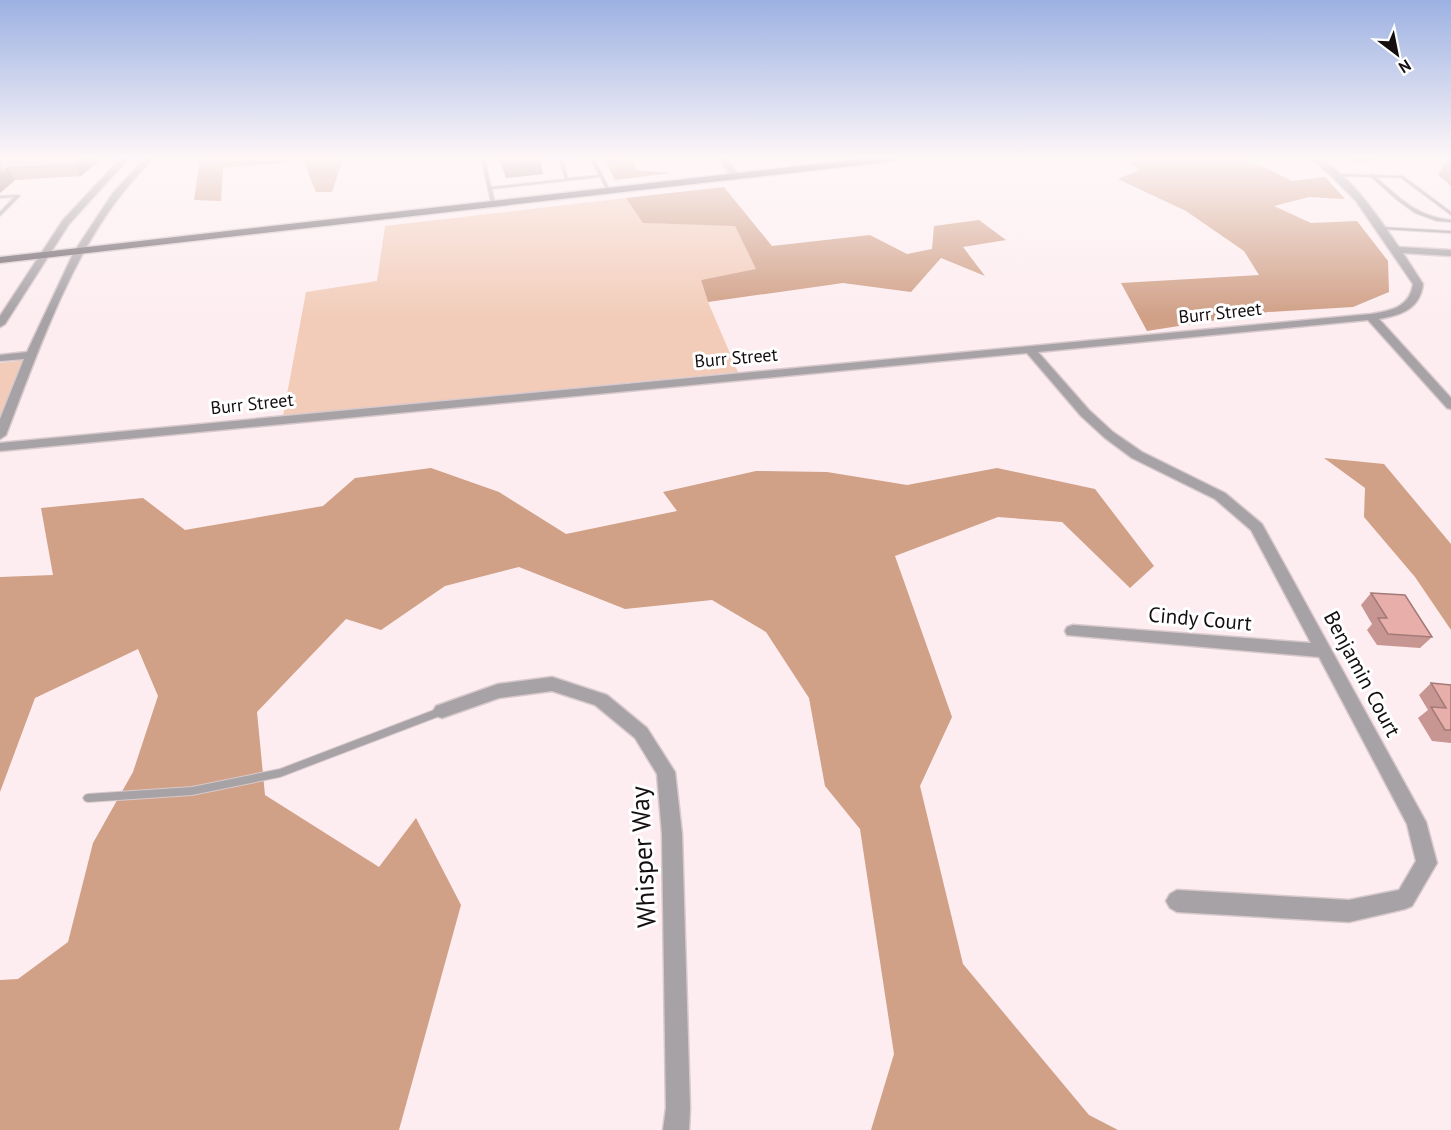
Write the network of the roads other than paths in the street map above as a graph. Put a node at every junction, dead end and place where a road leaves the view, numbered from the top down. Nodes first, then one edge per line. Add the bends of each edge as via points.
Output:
1 (76, 211) edge
2 (106, 211) edge
3 (429, 211) edge
4 (1369, 211) edge
5 (1414, 211) edge
6 (1451, 221) edge
7 (1382, 228) junction
8 (1451, 232) edge
9 (1397, 250) junction
10 (79, 252) junction
11 (1451, 253) edge
12 (44, 255) junction
13 (0, 260) edge
14 (1371, 318) junction
15 (0, 324) edge
16 (1031, 351) junction
17 (31, 355) junction
18 (0, 358) edge
19 (1451, 405) edge
20 (0, 435) edge
21 (0, 447) edge
22 (1073, 631) dead end
23 (1325, 651) junction
24 (442, 711) joint
25 (88, 798) dead end
26 (1177, 901) dead end
27 (676, 1130) edge

1 - 12 street
2 - 10 street
3 - 10 main road
4 - 7 street, Burr Street
5 - 6 lane via 1431,219
7 - 8 lane
7 - 9 street, Burr Street
9 - 11 street
9 - 14 street, Burr Street via 1418,284 1418,293 1407,308
10 - 12 main road
10 - 17 street
12 - 13 main road
12 - 15 street
14 - 16 street, Burr Street
14 - 19 street
16 - 21 street, Burr Street
16 - 23 street, Benjamin Court via 1109,435 1137,455 1220,496 1257,527
17 - 18 street
17 - 20 street
22 - 23 street, Cindy Court
23 - 26 street, Benjamin Court via 1416,822 1426,863 1405,899 1349,912
24 - 25 lane via 280,773 192,791
24 - 27 street, Whisper Way via 498,691 552,684 601,700 641,733 666,772 672,834

